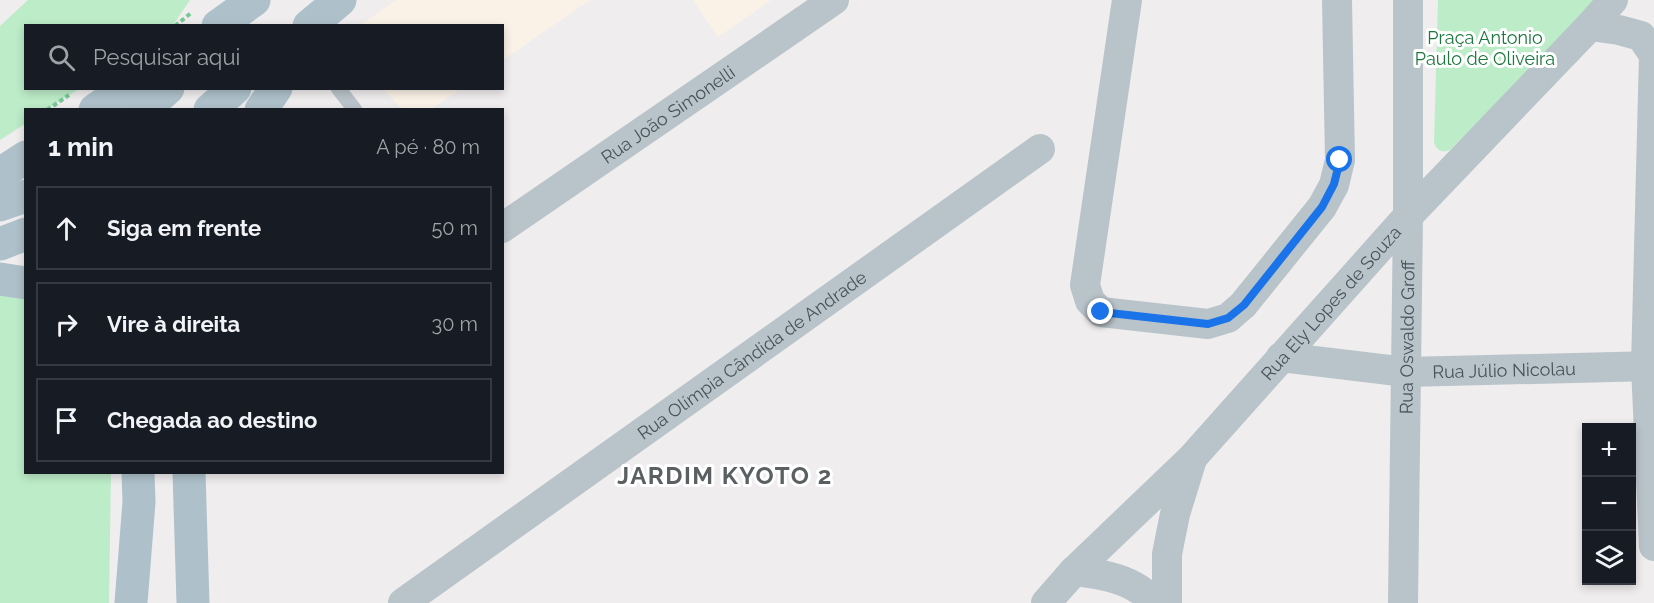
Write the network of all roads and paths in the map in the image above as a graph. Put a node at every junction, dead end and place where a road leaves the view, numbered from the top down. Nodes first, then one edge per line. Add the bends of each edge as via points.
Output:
1 (834, 0) edge
2 (1127, 0) edge
3 (1337, 0) edge
4 (1408, 0) edge
5 (1613, 0) edge
6 (1590, 26) junction
7 (1654, 55) edge
8 (120, 90) edge
9 (166, 90) edge
10 (233, 90) edge
11 (275, 90) edge
12 (340, 90) edge
13 (83, 102) edge
14 (56, 108) edge
15 (145, 108) edge
16 (212, 108) edge
17 (262, 108) edge
18 (353, 108) edge
19 (1040, 149) dead end
20 (24, 158) edge
21 (0, 174) edge
22 (24, 197) edge
23 (0, 205) edge
24 (1408, 216) junction
25 (504, 227) edge
26 (24, 235) edge
27 (0, 244) edge
28 (0, 279) edge
29 (24, 283) edge
30 (1281, 357) junction
31 (1650, 366) edge
32 (1406, 372) junction
33 (1192, 458) junction
34 (189, 474) edge
35 (141, 482) edge
36 (1654, 546) edge
37 (1074, 571) junction
38 (131, 603) edge
39 (193, 603) edge
40 (403, 603) edge
41 (1046, 603) edge
42 (1154, 603) edge
43 (1167, 603) edge
44 (1403, 603) edge

1 - 25 street, Rua João Simonelli
2 - 3 street via 1085,285 1090,301 1101,312 1208,324 1228,318 1244,305 1322,207 1334,184 1340,160
4 - 24 street, Rua Oswaldo Groff
5 - 6 street, Rua Ely Lopes de Souza
6 - 7 street via 1641,36
6 - 24 street, Rua Ely Lopes de Souza
7 - 31 street
8 - 13 main road
9 - 15 main road
10 - 16 main road
11 - 17 main road
12 - 18 lane
13 - 14 path
19 - 40 street, Rua Olímpia Cândida de Andrade
20 - 21 main road
22 - 23 main road
24 - 30 street, Rua Ely Lopes de Souza
24 - 32 street, Rua Oswaldo Groff
26 - 27 main road
28 - 29 main road
30 - 32 street, Rua Júlio Nicolau
30 - 33 street, Rua Ely Lopes de Souza
31 - 32 street, Rua Júlio Nicolau
31 - 36 street
32 - 44 street, Rua Oswaldo Groff
33 - 37 street, Rua Ely Lopes de Souza
33 - 43 street via 1167,554
34 - 39 main road
35 - 38 main road
37 - 41 street, Rua Ely Lopes de Souza
37 - 42 street via 1126,583 1148,595

